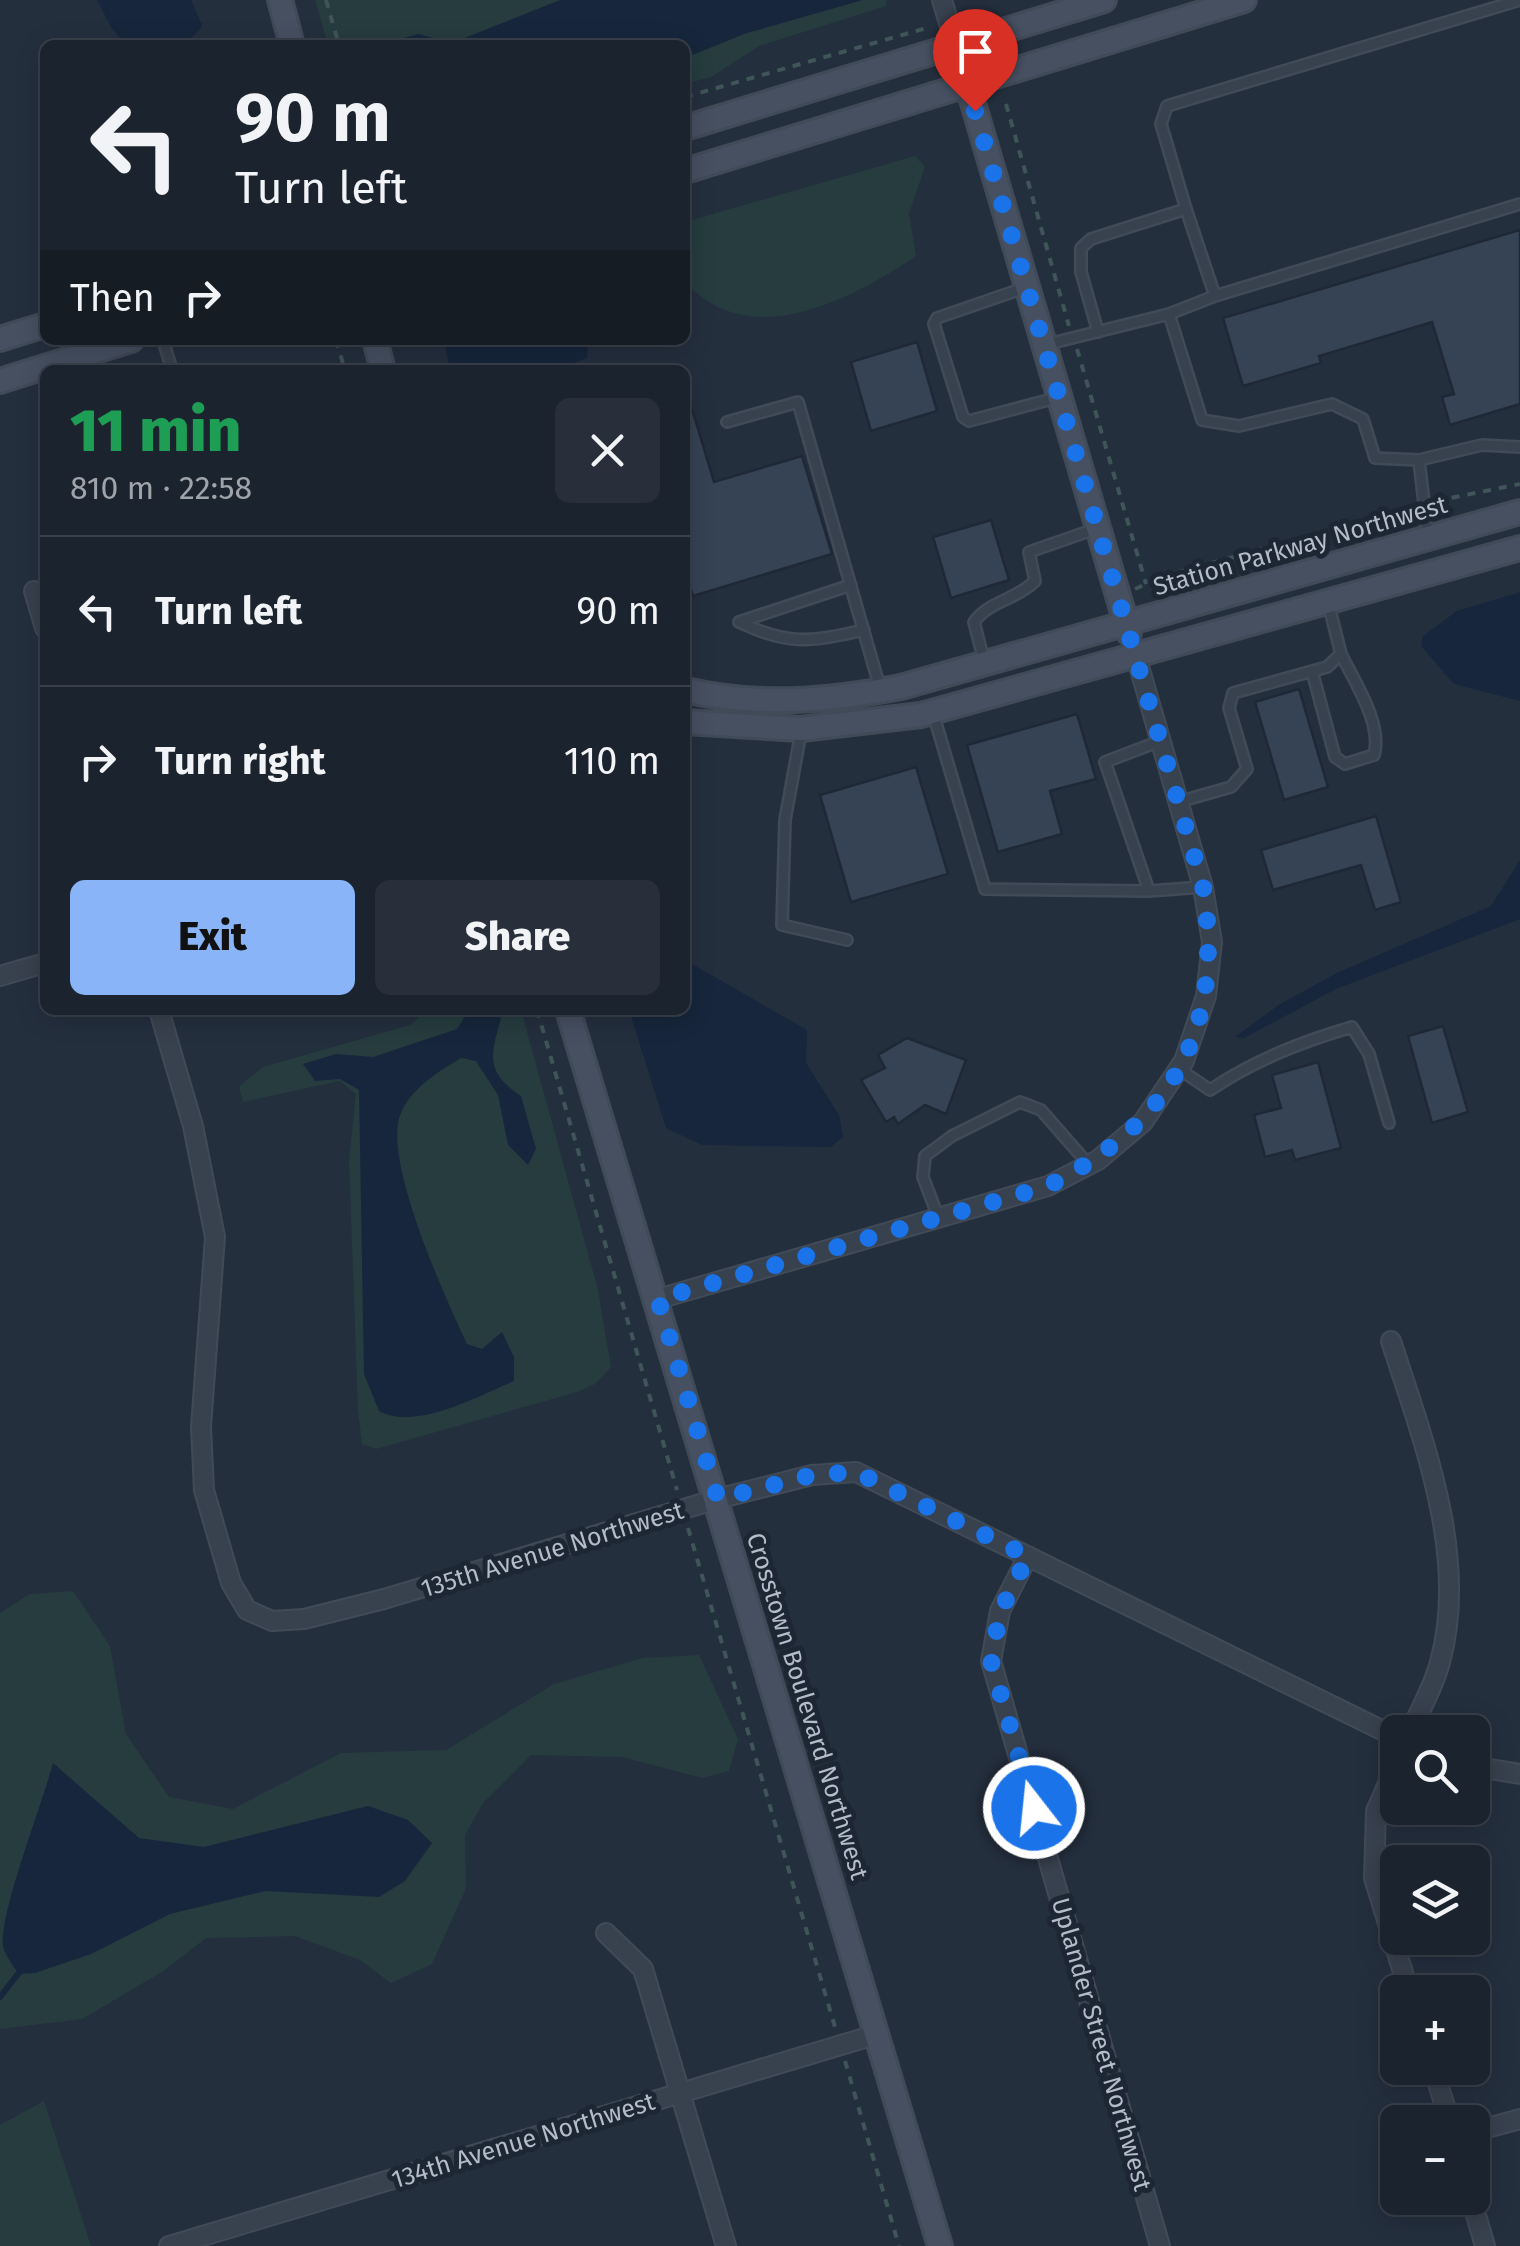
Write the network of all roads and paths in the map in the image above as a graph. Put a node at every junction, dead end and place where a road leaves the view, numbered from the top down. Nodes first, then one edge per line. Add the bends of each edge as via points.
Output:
1 (280, 0) edge
2 (326, 0) edge
3 (942, 0) edge
4 (1104, 0) edge
5 (1244, 0) edge
6 (1520, 0) edge
7 (949, 21) junction
8 (291, 40) edge
9 (338, 40) edge
10 (956, 46) junction
11 (968, 86) junction
12 (690, 96) edge
13 (690, 126) edge
14 (690, 169) edge
15 (1520, 204) edge
16 (1186, 209) junction
17 (1027, 287) junction
18 (1215, 296) junction
19 (1169, 314) junction
20 (40, 327) edge
21 (1098, 332) junction
22 (0, 339) edge
23 (115, 345) edge
24 (1044, 345) junction
25 (51, 365) edge
26 (40, 368) edge
27 (0, 381) edge
28 (1059, 397) junction
29 (727, 422) dead end
30 (1520, 448) edge
31 (1419, 460) junction
32 (1520, 484) edge
33 (1426, 504) junction
34 (1520, 512) edge
35 (1098, 528) junction
36 (1428, 538) junction
37 (1520, 548) edge
38 (851, 585) junction
39 (34, 591) dead end
40 (1118, 596) junction
41 (1328, 602) junction
42 (40, 611) edge
43 (1126, 623) junction
44 (864, 630) junction
45 (1340, 654) junction
46 (1136, 656) junction
47 (984, 662) junction
48 (1312, 671) junction
49 (690, 691) edge
50 (880, 691) junction
51 (932, 712) junction
52 (886, 719) junction
53 (690, 722) edge
54 (801, 729) junction
55 (1160, 740) junction
56 (1178, 802) junction
57 (1203, 886) junction
58 (1149, 891) junction
59 (847, 940) dead end
60 (40, 964) edge
61 (0, 976) edge
62 (160, 1015) edge
63 (538, 1015) edge
64 (570, 1015) edge
65 (1181, 1065) junction
66 (1389, 1123) dead end
67 (1088, 1165) junction
68 (939, 1219) junction
69 (658, 1299) junction
70 (1391, 1341) dead end
71 (718, 1499) junction
72 (682, 1510) junction
73 (1028, 1556) junction
74 (1417, 1715) edge
75 (1380, 1729) edge
76 (1490, 1769) edge
77 (1520, 1774) edge
78 (1380, 1802) edge
79 (606, 1934) dead end
80 (1404, 1975) edge
81 (878, 2034) junction
82 (840, 2046) junction
83 (680, 2093) junction
84 (1520, 2119) edge
85 (1490, 2127) edge
86 (1477, 2215) edge
87 (169, 2246) edge
88 (726, 2246) edge
89 (899, 2246) edge
90 (940, 2246) edge
91 (1160, 2246) edge
92 (1485, 2246) edge

1 - 8 street
2 - 9 path
3 - 7 street
4 - 10 street
5 - 11 street
6 - 16 lane via 1167,106 1160,124
7 - 10 street
7 - 12 path
10 - 13 street
11 - 14 street
11 - 17 street
15 - 18 lane
16 - 18 lane
16 - 21 lane via 1081,248
17 - 24 street
17 - 28 lane via 938,318 941,352 969,421
18 - 19 lane
19 - 21 lane
19 - 31 lane via 1202,420 1239,426 1332,404 1363,418 1375,458
20 - 22 street
21 - 24 lane
23 - 25 street
24 - 28 street
26 - 27 street
28 - 35 street
29 - 38 lane via 798,402
30 - 31 lane via 1482,444
31 - 33 lane
32 - 33 path
33 - 36 lane
33 - 40 path via 1164,576
34 - 36 street, Station Parkway Northwest
35 - 40 street
35 - 47 lane via 1029,552 1035,581 1021,596 983,609 974,622
36 - 43 street, Station Parkway Northwest
37 - 41 street
38 - 44 lane
38 - 44 lane via 738,622 794,642
39 - 42 street
40 - 43 street
41 - 45 lane
41 - 46 street
43 - 46 street
43 - 47 street, Station Parkway Northwest
44 - 50 lane
45 - 48 lane
45 - 48 lane via 1364,702 1374,755 1345,764 1335,757
46 - 51 street
46 - 55 street
47 - 50 street, Station Parkway Northwest
48 - 56 lane via 1232,694 1229,708 1246,769 1231,787
49 - 50 street, Station Parkway Northwest via 764,704
50 - 52 street
51 - 52 street
51 - 58 lane via 985,888
52 - 54 street
53 - 54 street
54 - 59 lane via 785,820 782,924
55 - 56 street
55 - 58 lane via 1105,762
56 - 57 street
57 - 58 lane
57 - 65 street via 1212,942 1208,978
60 - 61 street
62 - 72 street, 135th Avenue Northwest via 193,1126 215,1237 204,1490 231,1583 246,1610 272,1621 304,1619
63 - 72 path
64 - 69 street, Crosstown Boulevard Northwest
65 - 66 lane via 1210,1090 1244,1068 1352,1027 1369,1054
65 - 67 street via 1143,1122
67 - 68 street via 1048,1186
67 - 68 lane via 1041,1110 1020,1102 925,1156 923,1176
68 - 69 street
69 - 71 street, Crosstown Boulevard Northwest
70 - 74 street via 1448,1556 1440,1663
71 - 72 street, 135th Avenue Northwest
71 - 73 street, 135th Avenue Northwest via 812,1475 856,1472
71 - 81 street, Crosstown Boulevard Northwest
72 - 82 path
73 - 75 street, 135th Avenue Northwest
73 - 91 street, Uplander Street Northwest via 1000,1612 991,1661
76 - 77 street
78 - 80 street via 1374,1878
79 - 83 street via 643,1969
81 - 82 street, 134th Avenue Northwest
81 - 90 street, Crosstown Boulevard Northwest
82 - 83 street, 134th Avenue Northwest
82 - 89 path
83 - 87 street, 134th Avenue Northwest
83 - 88 street
84 - 85 street
86 - 92 street

